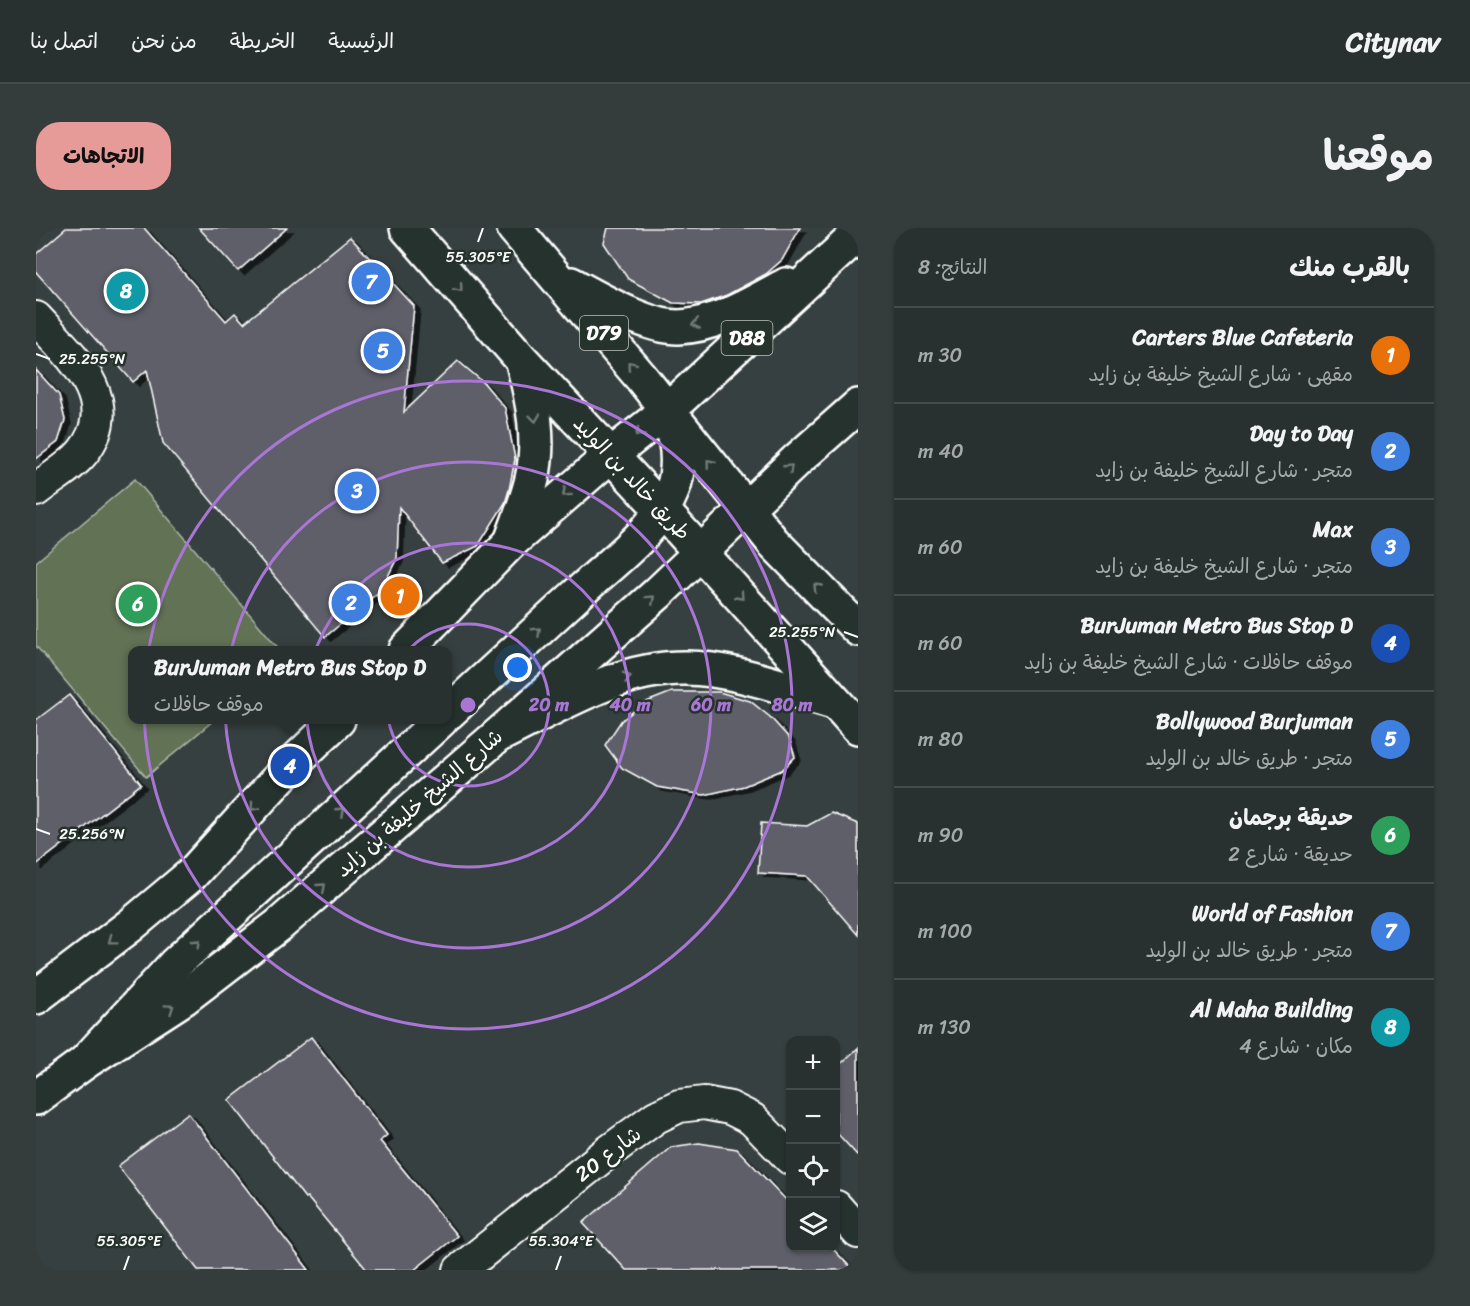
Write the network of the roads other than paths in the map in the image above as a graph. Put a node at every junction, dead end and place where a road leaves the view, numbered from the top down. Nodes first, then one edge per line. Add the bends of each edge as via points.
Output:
1 (407, 228) edge
2 (514, 228) edge
3 (858, 234) edge
4 (825, 265) junction
5 (556, 276) junction
6 (36, 318) edge
7 (523, 361) junction
8 (858, 406) edge
9 (668, 410) junction
10 (611, 455) junction
11 (36, 489) edge
12 (746, 508) junction
13 (663, 511) junction
14 (511, 542) junction
15 (700, 553) junction
16 (858, 629) edge
17 (411, 646) edge
18 (834, 702) junction
19 (452, 708) edge
20 (335, 724) edge
21 (437, 724) edge
22 (858, 728) edge
23 (497, 736) junction
24 (36, 997) edge
25 (85, 1062) junction
26 (36, 1098) edge
27 (781, 1147) edge
28 (840, 1212) edge
29 (858, 1232) edge
30 (460, 1270) edge

1 -> 7 main road, طريق خالد بن الوليد
2 - 5 main road, D79
3 - 4 main road, D88
4 -> 5 main road via 736,311 678,327 627,313
4 - 9 main road, D88
9 -> 5 main road, D79
6 - 11 street via 78,364 95,394 98,410 97,425 82,453
7 - 10 main road, طريق خالد بن الوليد
7 -> 14 main road via 536,425 536,450 532,479
12 -> 8 main road, شارع الشيخ خليفة بن زايد
9 -> 10 main road, D88
12 -> 9 main road, D79
9 - 13 main road via 678,464
10 - 13 main road, طريق خالد بن الوليد
10 -> 14 main road, D88
12 - 15 main road, شارع الشيخ خليفة بن زايد
16 -> 12 main road, D79 via 773,542
13 - 15 main road, طريق خالد بن الوليد
19 -> 13 main road
14 - 17 main road, D88
15 -> 18 main road, طريق خالد بن الوليد
23 -> 15 main road, شارع الشيخ خليفة بن زايد
18 - 22 main road, طريق خالد بن الوليد
23 -> 18 main road via 603,684 670,669 735,675
20 -> 24 main road via 290,766 191,874
25 -> 21 main road via 176,964
25 -> 23 main road, شارع الشيخ خليفة بن زايد via 175,1004 270,932
25 - 26 main road, شارع الشيخ خليفة بن زايد
27 - 30 street, شارع 20 via 753,1119 730,1107 704,1103 679,1106 656,1117 607,1153
28 - 29 street

